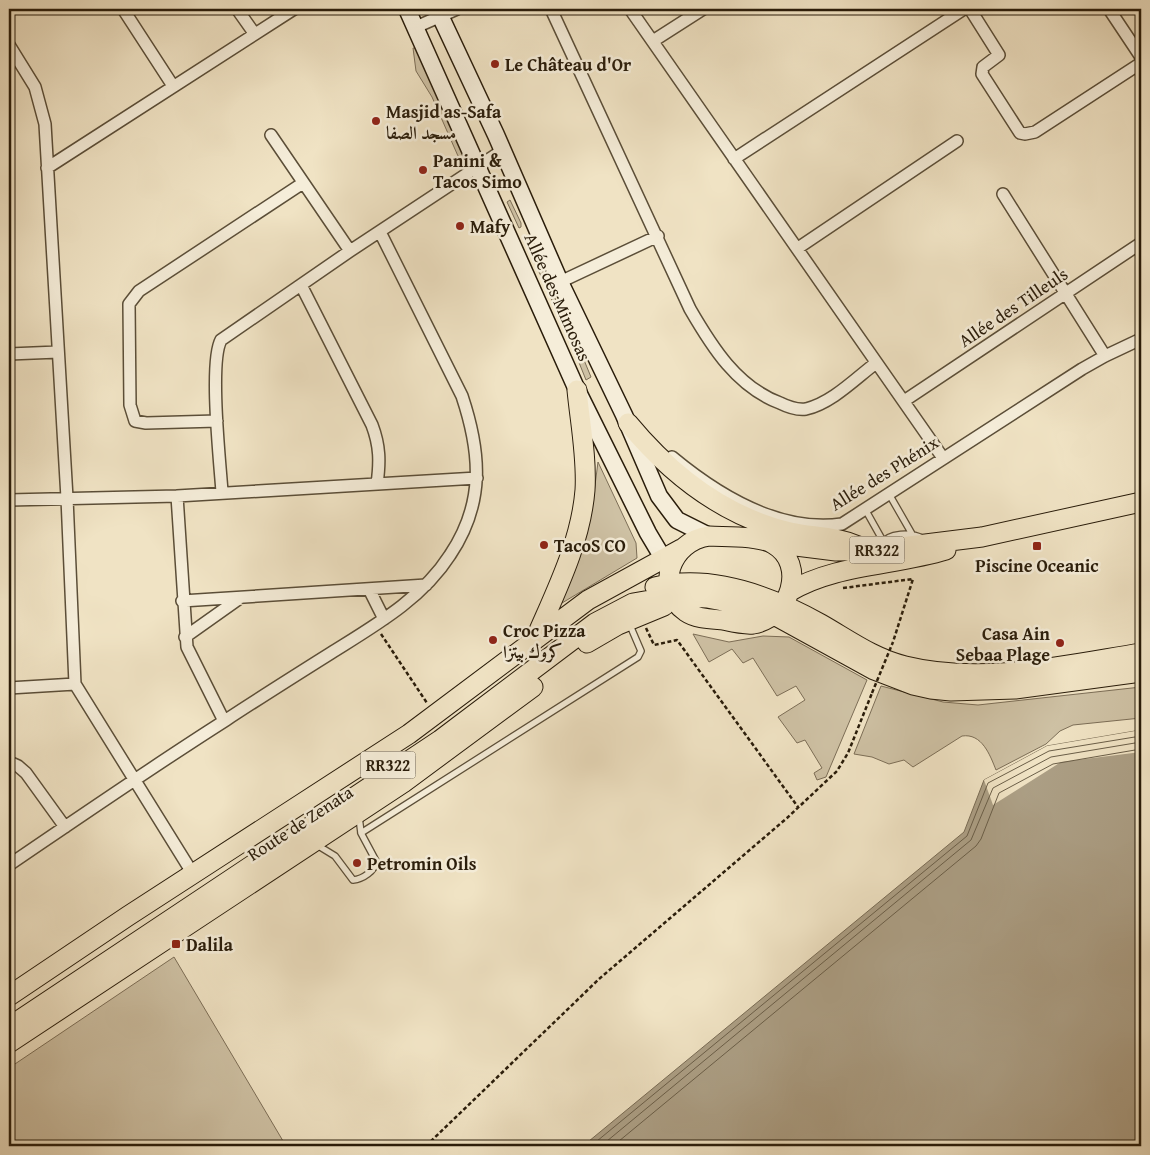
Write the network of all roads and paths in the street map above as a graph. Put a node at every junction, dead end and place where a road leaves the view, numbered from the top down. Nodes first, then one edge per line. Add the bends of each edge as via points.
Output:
1 (123, 9) edge
2 (237, 9) edge
3 (294, 9) edge
4 (407, 9) edge
5 (457, 9) edge
6 (551, 9) edge
7 (630, 9) edge
8 (703, 9) edge
9 (964, 9) edge
10 (970, 9) edge
11 (1109, 9) edge
12 (438, 12) edge
13 (416, 27) junction
14 (254, 33) junction
15 (653, 41) junction
16 (9, 45) edge
17 (1141, 57) edge
18 (1141, 63) edge
19 (173, 86) junction
20 (271, 135) dead end
21 (957, 141) dead end
22 (503, 150) junction
23 (734, 160) junction
24 (478, 166) junction
25 (47, 168) junction
26 (303, 183) junction
27 (1003, 194) dead end
28 (380, 232) junction
29 (658, 236) junction
30 (1141, 243) edge
31 (798, 248) junction
32 (350, 251) junction
33 (560, 282) junction
34 (301, 285) junction
35 (1065, 293) junction
36 (1141, 339) edge
37 (58, 352) junction
38 (9, 354) edge
39 (1105, 356) junction
40 (876, 363) junction
41 (577, 390) junction
42 (904, 401) junction
43 (625, 416) junction
44 (217, 422) junction
45 (944, 458) junction
46 (477, 478) junction
47 (377, 484) junction
48 (222, 492) junction
49 (888, 494) junction
50 (177, 496) junction
51 (67, 498) junction
52 (9, 500) edge
53 (1141, 502) edge
54 (865, 509) junction
55 (912, 534) junction
56 (709, 536) junction
57 (982, 537) junction
58 (930, 542) junction
59 (772, 543) junction
60 (876, 547) junction
61 (670, 582) junction
62 (426, 585) junction
63 (842, 588) dead end
64 (369, 589) junction
65 (240, 598) junction
66 (182, 601) junction
67 (782, 604) junction
68 (633, 618) junction
69 (380, 622) junction
70 (186, 636) junction
71 (536, 637) junction
72 (1141, 653) edge
73 (1141, 672) edge
74 (75, 684) junction
75 (9, 688) edge
76 (434, 714) junction
77 (224, 721) junction
78 (9, 762) edge
79 (134, 780) junction
80 (798, 807) junction
81 (360, 811) junction
82 (64, 827) junction
83 (361, 833) junction
84 (312, 843) junction
85 (9, 865) edge
86 (193, 874) junction
87 (132, 905) dead end
88 (93, 930) dead end
89 (9, 996) edge
90 (9, 1016) edge
91 (9, 1027) edge
92 (9, 1043) edge
93 (426, 1146) edge

1 - 19 street
2 - 14 street
3 - 14 street
4 - 13 main road, Allée des Mimosas
5 - 12 street
6 - 29 street
7 - 15 street
8 - 15 street
9 - 23 street
10 - 18 street via 999,55 983,67 982,74 1020,133 1034,132
11 - 17 street
12 - 13 street
12 - 22 main road, Allée des Mimosas
13 - 24 main road, Allée des Mimosas
14 - 19 street
15 - 23 street
16 - 25 street via 40,98
19 - 25 street
20 - 26 street
21 - 31 street
22 - 24 street
22 - 33 main road, Allée des Mimosas
23 - 31 street
24 - 28 street
24 - 41 main road, Allée des Mimosas
25 - 37 street
26 - 32 street
26 - 44 street via 139,292 129,304 130,405 135,420 146,423
27 - 35 street
28 - 32 street
28 - 46 street via 462,396 475,446
29 - 33 street
29 - 40 street via 690,309 710,342 732,370 769,399 792,408 805,409 830,397
30 - 35 street, Allée des Tilleuls
31 - 40 street
32 - 34 street
33 - 43 main road, Allée des Mimosas
34 - 44 street via 221,340 216,360
34 - 47 street via 372,425 379,444
35 - 39 street
35 - 42 street, Allée des Tilleuls
36 - 39 street, Allée des Phénix
37 - 38 street
37 - 51 street
39 - 45 street, Allée des Phénix
40 - 42 street
41 - 61 main road, Allée des Mimosas
41 - 71 main road via 585,474 582,516 560,582
42 - 45 street
43 - 54 street, Allée des Phénix via 695,475 768,516 807,526 828,526 842,524
43 - 56 main road, Allée des Mimosas via 664,504 684,525
43 - 60 main road via 651,451 671,470 736,513 774,528
44 - 48 street
45 - 49 street, Allée des Phénix
46 - 47 street
46 - 62 street via 463,532 451,554
47 - 48 street
48 - 50 street
49 - 54 street, Allée des Phénix
49 - 55 lane
50 - 51 street
50 - 66 street
51 - 52 street
51 - 74 street
53 - 57 main road, RR322
54 - 60 lane
55 - 58 lane
55 - 60 lane via 900,535
56 - 59 main road, RR322
56 - 61 main road, Route de Zenata / RR322 via 693,540 681,549
57 - 58 main road, RR322
57 - 67 main road, RR322 via 915,559 825,575 803,584
58 - 60 main road, RR322
59 - 60 main road, RR322 via 836,551
59 - 67 main road via 790,564 792,578
61 - 67 main road, Route de Zenata / RR322 via 728,588
61 - 67 main road, RR322 via 694,616 750,624
61 - 68 main road, Route de Zenata / RR322
61 - 71 main road, Route de Zenata / RR322 via 588,600
61 - 90 main road, Route de Zenata / RR322 via 589,614 407,753
61 - 91 main road, Route de Zenata / RR322 via 595,623 440,740
62 - 64 street
62 - 69 street
63 - 80 path, bridge via 913,579 893,642 843,763
64 - 65 street
64 - 69 street
65 - 66 street
65 - 70 street
66 - 70 street
67 - 72 main road via 871,654 925,670 1012,672
67 - 73 main road via 874,670 931,689 1015,689
68 - 80 path via 654,645 677,640
68 - 81 main road, Route de Zenata / RR322 via 584,645 512,704
68 - 83 lane via 641,651 638,656
69 - 76 path
69 - 77 street
70 - 77 street via 191,659
71 - 76 main road, Route de Zenata / RR322
74 - 75 street
74 - 79 street
76 - 86 main road, Route de Zenata / RR322 via 409,734
77 - 79 street
78 - 82 street via 26,773
79 - 82 street
79 - 86 street
80 - 93 path via 599,979
81 - 83 lane
81 - 84 main road, Route de Zenata / RR322
82 - 85 street
83 - 84 lane via 376,864 373,870 356,880 350,878 330,852
84 - 92 main road, Route de Zenata / RR322
86 - 89 main road, Route de Zenata / RR322 via 24,981
87 - 88 lane

